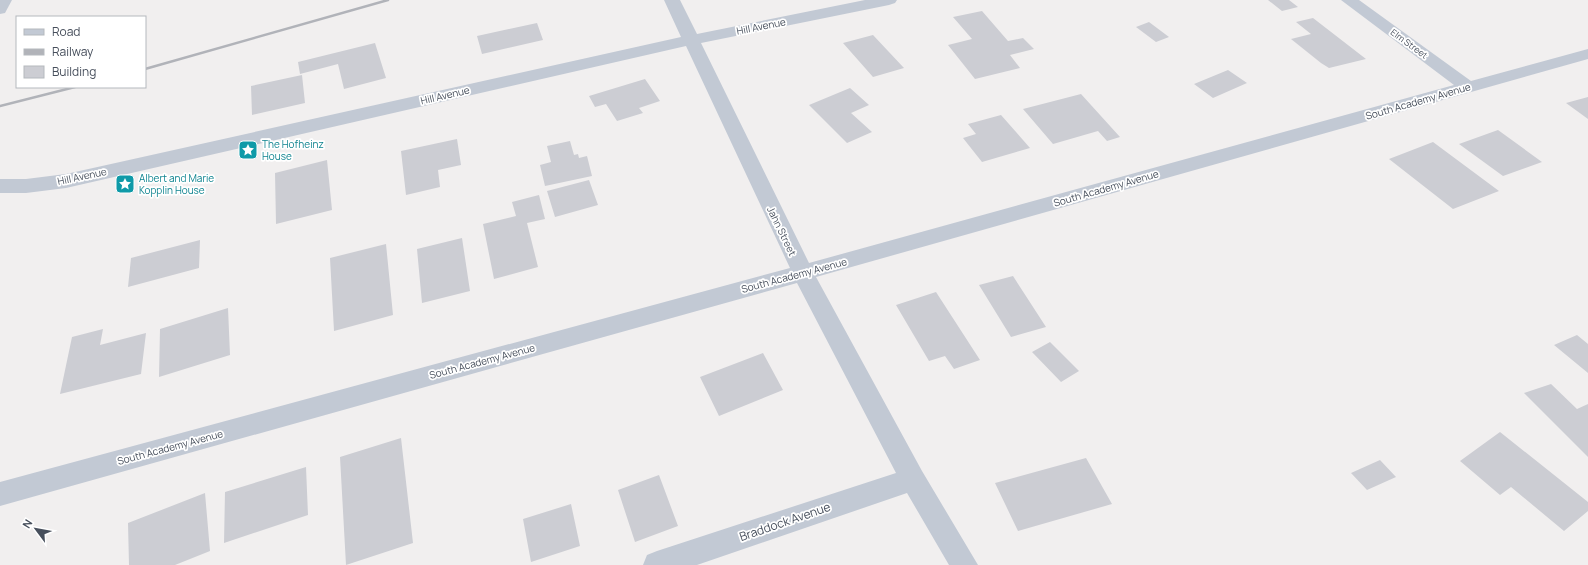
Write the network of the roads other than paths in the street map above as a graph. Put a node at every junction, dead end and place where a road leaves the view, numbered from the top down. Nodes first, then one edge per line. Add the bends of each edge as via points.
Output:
1 (5, 0) edge
2 (672, 0) edge
3 (889, 0) edge
4 (1349, 0) edge
5 (0, 10) edge
6 (691, 40) junction
7 (1588, 54) edge
8 (1468, 87) junction
9 (0, 186) edge
10 (803, 273) junction
11 (913, 479) junction
12 (0, 494) edge
13 (657, 565) edge
14 (964, 565) edge

1 - 5 lane
2 - 6 street, Jahn Street
3 - 6 street, Hill Avenue
4 - 8 street, Elm Street
6 - 9 street, Hill Avenue via 66,181
6 - 10 street, Jahn Street
7 - 8 street, South Academy Avenue
8 - 10 street, South Academy Avenue
10 - 11 street, Jahn Street
10 - 12 street, South Academy Avenue
11 - 13 street, Braddock Avenue
11 - 14 street, Jahn Street

